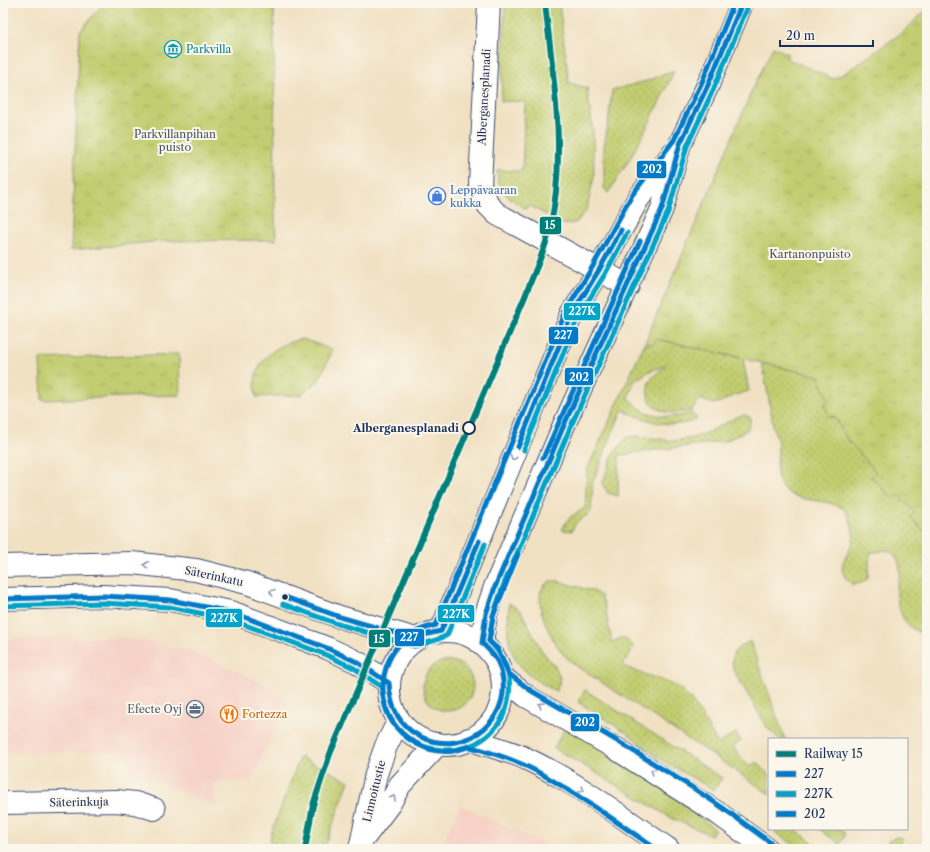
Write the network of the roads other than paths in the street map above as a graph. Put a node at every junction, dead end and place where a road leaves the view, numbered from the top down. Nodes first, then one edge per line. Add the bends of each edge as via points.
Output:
1 (489, 3) edge
2 (742, 3) edge
3 (680, 144) junction
4 (599, 270) junction
5 (628, 286) junction
6 (3, 566) edge
7 (3, 598) edge
8 (441, 631) junction
9 (416, 639) junction
10 (482, 643) junction
11 (502, 677) junction
12 (389, 683) junction
13 (399, 720) junction
14 (469, 739) junction
15 (438, 744) junction
16 (3, 803) edge
17 (154, 809) dead end
18 (361, 845) edge
19 (668, 849) edge
20 (767, 849) edge

1 - 4 street, Alberganesplanadi via 480,185 482,192 488,205 497,214
2 - 3 street
3 - 4 street via 638,199
3 - 5 street via 662,209
4 - 5 street, Alberganesplanadi
4 -> 8 street via 572,314
5 - 10 street via 564,425 495,587 486,614
9 -> 6 street, Säterinkatu via 340,617 247,583 196,570 132,564
7 - 12 street via 103,596 170,600 231,612 327,648 357,662
8 - 9 street
8 - 10 street via 463,633
9 - 12 street via 405,647 397,658
10 - 11 street via 495,659
11 - 14 street via 501,703 496,715 488,726
20 -> 11 street via 719,814 616,748 526,696
12 - 13 street via 391,702
13 - 15 street via 416,736
13 - 18 street, Linnoitustie via 376,774
14 - 15 street via 459,743
14 -> 19 street via 528,760 548,770
18 -> 15 street, Linnoitustie via 400,785
16 - 17 street, Säterinkuja via 116,801

